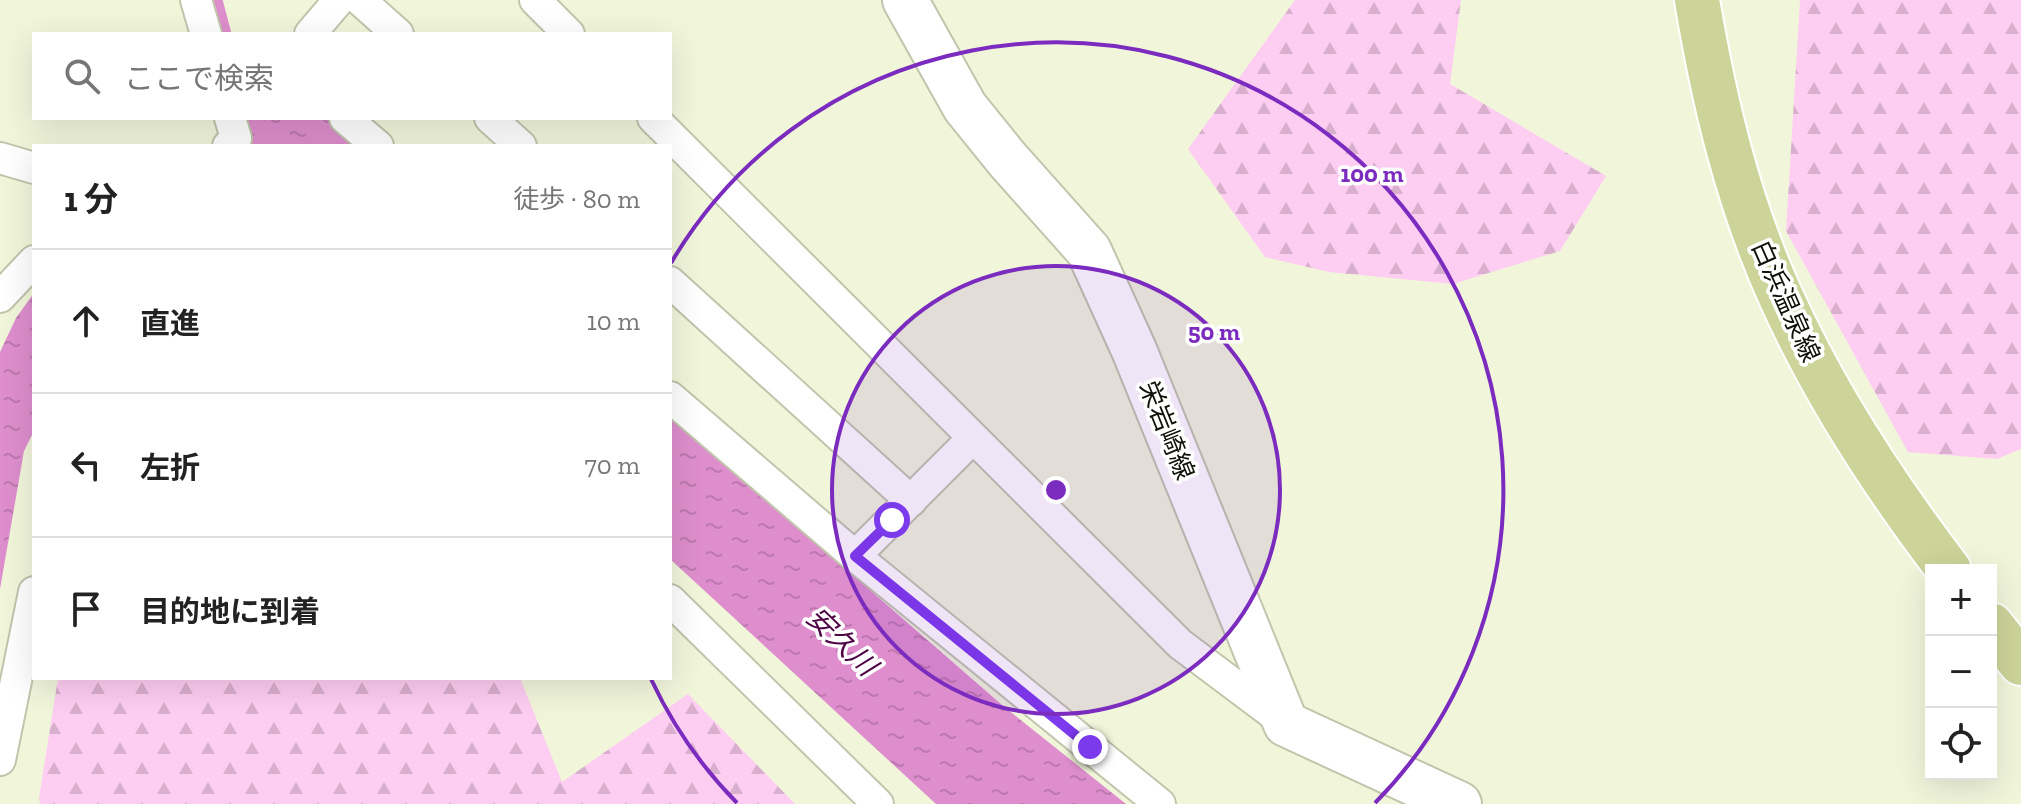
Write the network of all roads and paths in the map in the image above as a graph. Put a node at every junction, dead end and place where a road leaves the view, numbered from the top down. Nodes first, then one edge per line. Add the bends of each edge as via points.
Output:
1 (196, 0) edge
2 (339, 0) edge
3 (360, 0) edge
4 (535, 0) edge
5 (905, 0) edge
6 (1697, 0) edge
7 (205, 32) edge
8 (312, 32) edge
9 (396, 32) edge
10 (567, 32) edge
11 (231, 120) edge
12 (347, 120) edge
13 (492, 120) edge
14 (655, 120) edge
15 (230, 144) edge
16 (376, 144) edge
17 (519, 144) edge
18 (0, 158) edge
19 (32, 167) edge
20 (32, 263) edge
21 (672, 284) edge
22 (0, 297) edge
23 (672, 399) edge
24 (973, 438) junction
25 (911, 501) junction
26 (855, 556) junction
27 (1944, 564) edge
28 (32, 602) edge
29 (672, 602) edge
30 (1997, 633) edge
31 (2021, 663) edge
32 (1286, 724) junction
33 (0, 760) edge
34 (878, 804) edge
35 (1160, 804) edge
36 (1459, 804) edge

1 - 7 street
2 - 8 street
3 - 9 street
4 - 10 street
5 - 32 main road, 栄岩崎線 via 965,107 1089,251
6 - 27 main road, 白浜温泉線 via 1724,135 1779,295 1859,442
11 - 15 street via 236,138
12 - 16 street
13 - 17 street
14 - 24 street
18 - 19 street
20 - 22 street
21 - 25 street
23 - 26 street
24 - 25 street
24 - 32 street via 1180,644
25 - 26 street
26 - 35 street
28 - 33 street
29 - 34 street
30 - 31 main road
32 - 36 main road

